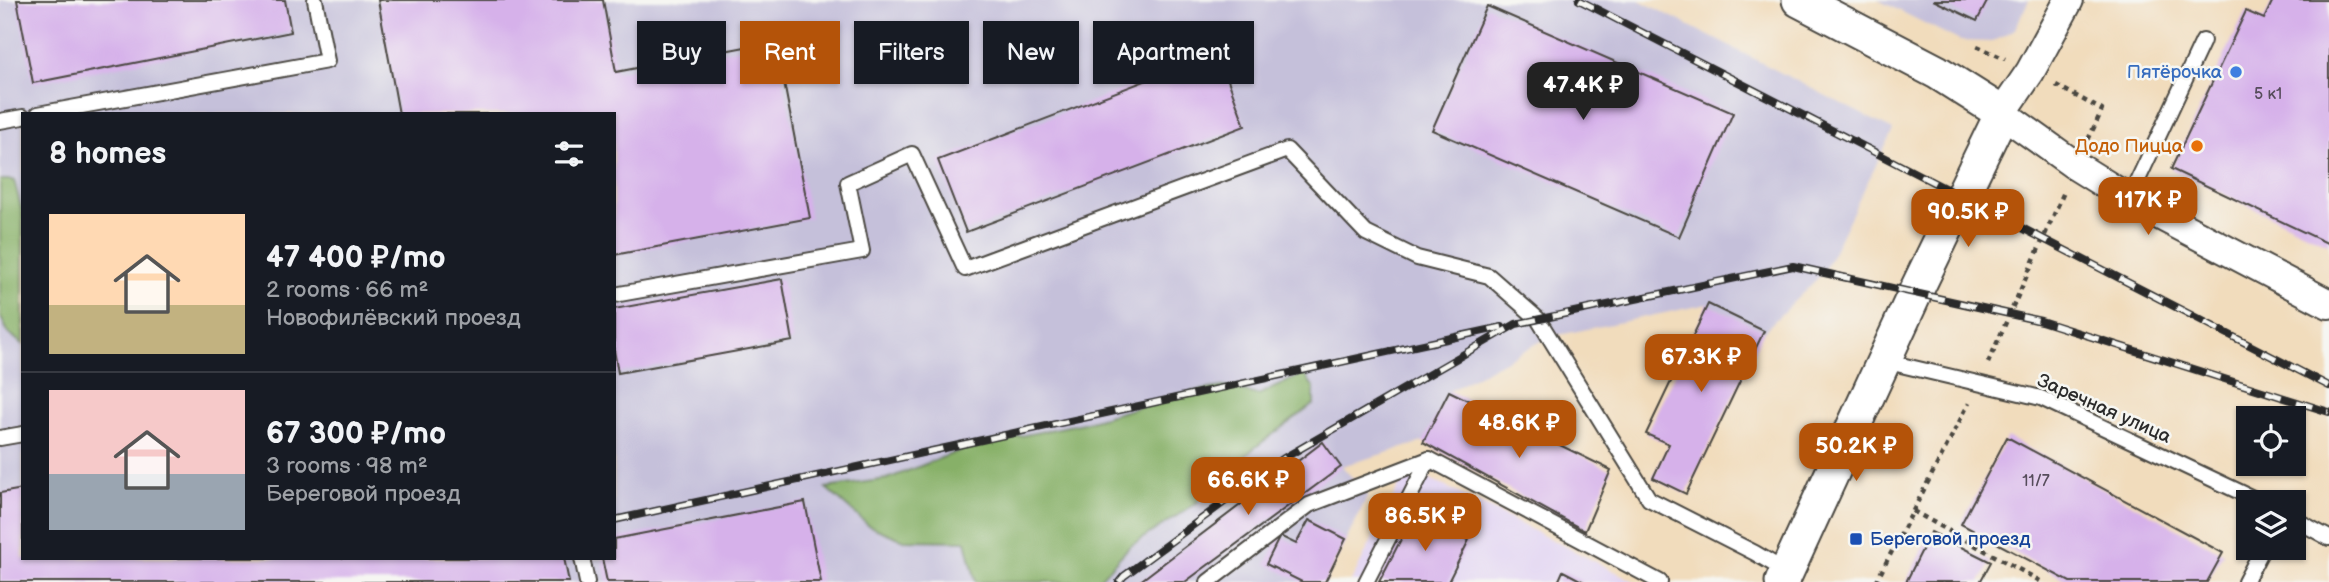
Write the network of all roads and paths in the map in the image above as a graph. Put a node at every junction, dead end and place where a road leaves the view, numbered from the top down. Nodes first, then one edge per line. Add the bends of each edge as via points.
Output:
1 (315, 0) edge
2 (1799, 0) edge
3 (2069, 0) edge
4 (2203, 41) dead end
5 (1977, 46) dead end
6 (2030, 72) junction
7 (49, 112) edge
8 (2002, 113) junction
9 (21, 117) edge
10 (0, 121) edge
11 (2076, 166) junction
12 (2129, 200) junction
13 (616, 295) edge
14 (2329, 304) edge
15 (1884, 361) junction
16 (1979, 384) junction
17 (21, 433) edge
18 (0, 438) edge
19 (1429, 459) junction
20 (2236, 490) edge
21 (1913, 511) junction
22 (2306, 526) edge
23 (2329, 538) edge
24 (582, 560) edge
25 (2257, 560) edge
26 (1784, 577) edge
27 (587, 582) edge
28 (1208, 582) edge
29 (1366, 582) edge
30 (1660, 582) edge
31 (1876, 582) edge
32 (2042, 582) edge
33 (2245, 582) edge

1 - 7 lane via 327,61
2 - 8 street via 1937,72
3 - 6 street
4 - 12 lane
5 - 6 path
6 - 8 street
6 - 11 path via 2102,110
8 - 11 street
8 - 15 street
9 - 10 lane
11 - 12 street
11 - 16 path
12 - 14 street
13 - 26 lane via 862,251 849,183 912,154 965,269 1287,150 1366,233 1417,258 1489,276 1538,319 1649,499 1755,553
15 - 16 lane, Заречная улица
15 - 26 street
16 - 20 lane, Заречная улица via 2042,398
16 - 21 path
17 - 18 lane
19 - 28 lane via 1309,505
19 - 29 lane
19 - 30 lane
21 - 31 path
21 - 32 path
22 - 23 lane
24 - 27 lane
25 - 33 lane

